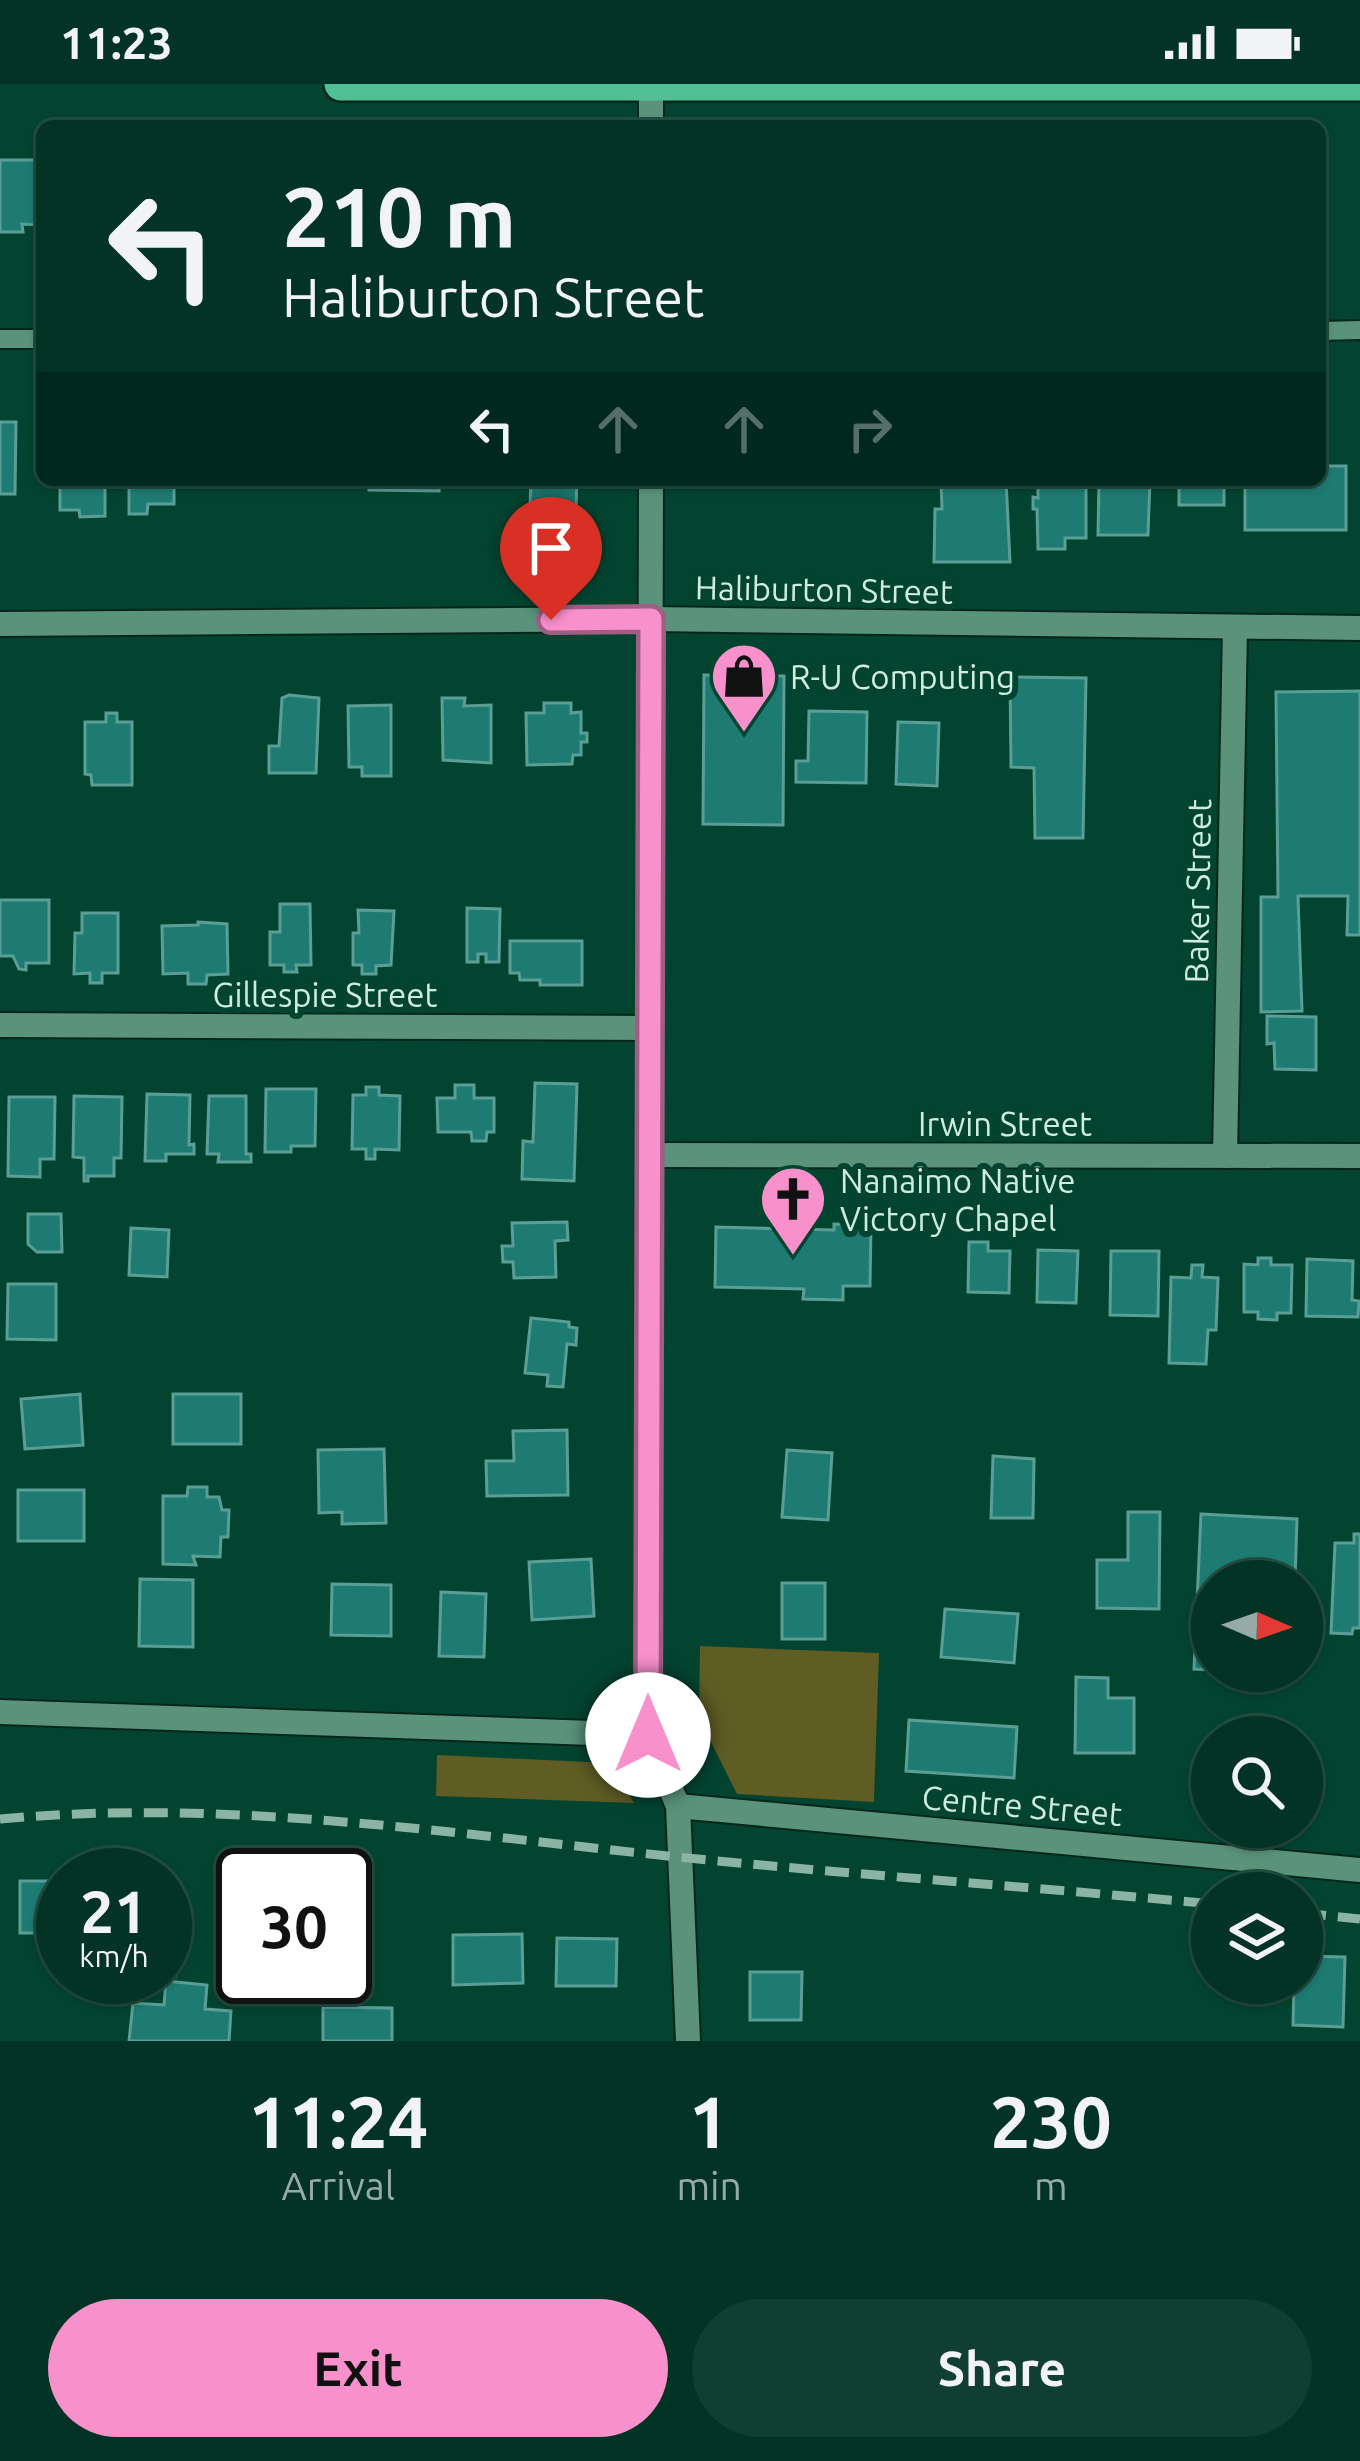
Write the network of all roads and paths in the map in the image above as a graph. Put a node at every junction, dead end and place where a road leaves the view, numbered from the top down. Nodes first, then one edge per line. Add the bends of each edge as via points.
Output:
1 (341, 84) edge
2 (933, 84) edge
3 (1360, 85) edge
4 (652, 86) edge
5 (651, 120) edge
6 (1360, 330) edge
7 (1326, 331) edge
8 (0, 339) edge
9 (36, 339) edge
10 (651, 486) edge
11 (651, 619) junction
12 (0, 624) edge
13 (1234, 628) junction
14 (1360, 628) edge
15 (0, 1025) edge
16 (650, 1028) junction
17 (650, 1155) junction
18 (1225, 1156) junction
19 (1360, 1156) edge
20 (0, 1712) edge
21 (648, 1735) junction
22 (678, 1806) junction
23 (1360, 1870) edge
24 (688, 2041) edge

1 - 4 highway
2 - 3 highway
2 - 4 highway
4 - 5 street
6 - 7 lane
8 - 9 lane
10 - 11 street
11 - 12 street, Haliburton Street
11 - 13 street, Haliburton Street
11 - 16 street
13 - 14 street, Haliburton Street
13 - 18 street, Baker Street
15 - 16 street, Gillespie Street
16 - 17 street
17 - 18 street, Irwin Street
17 - 21 street
18 - 19 street, Irwin Street
20 - 21 street
21 - 22 street
22 - 23 street, Centre Street
22 - 24 street

